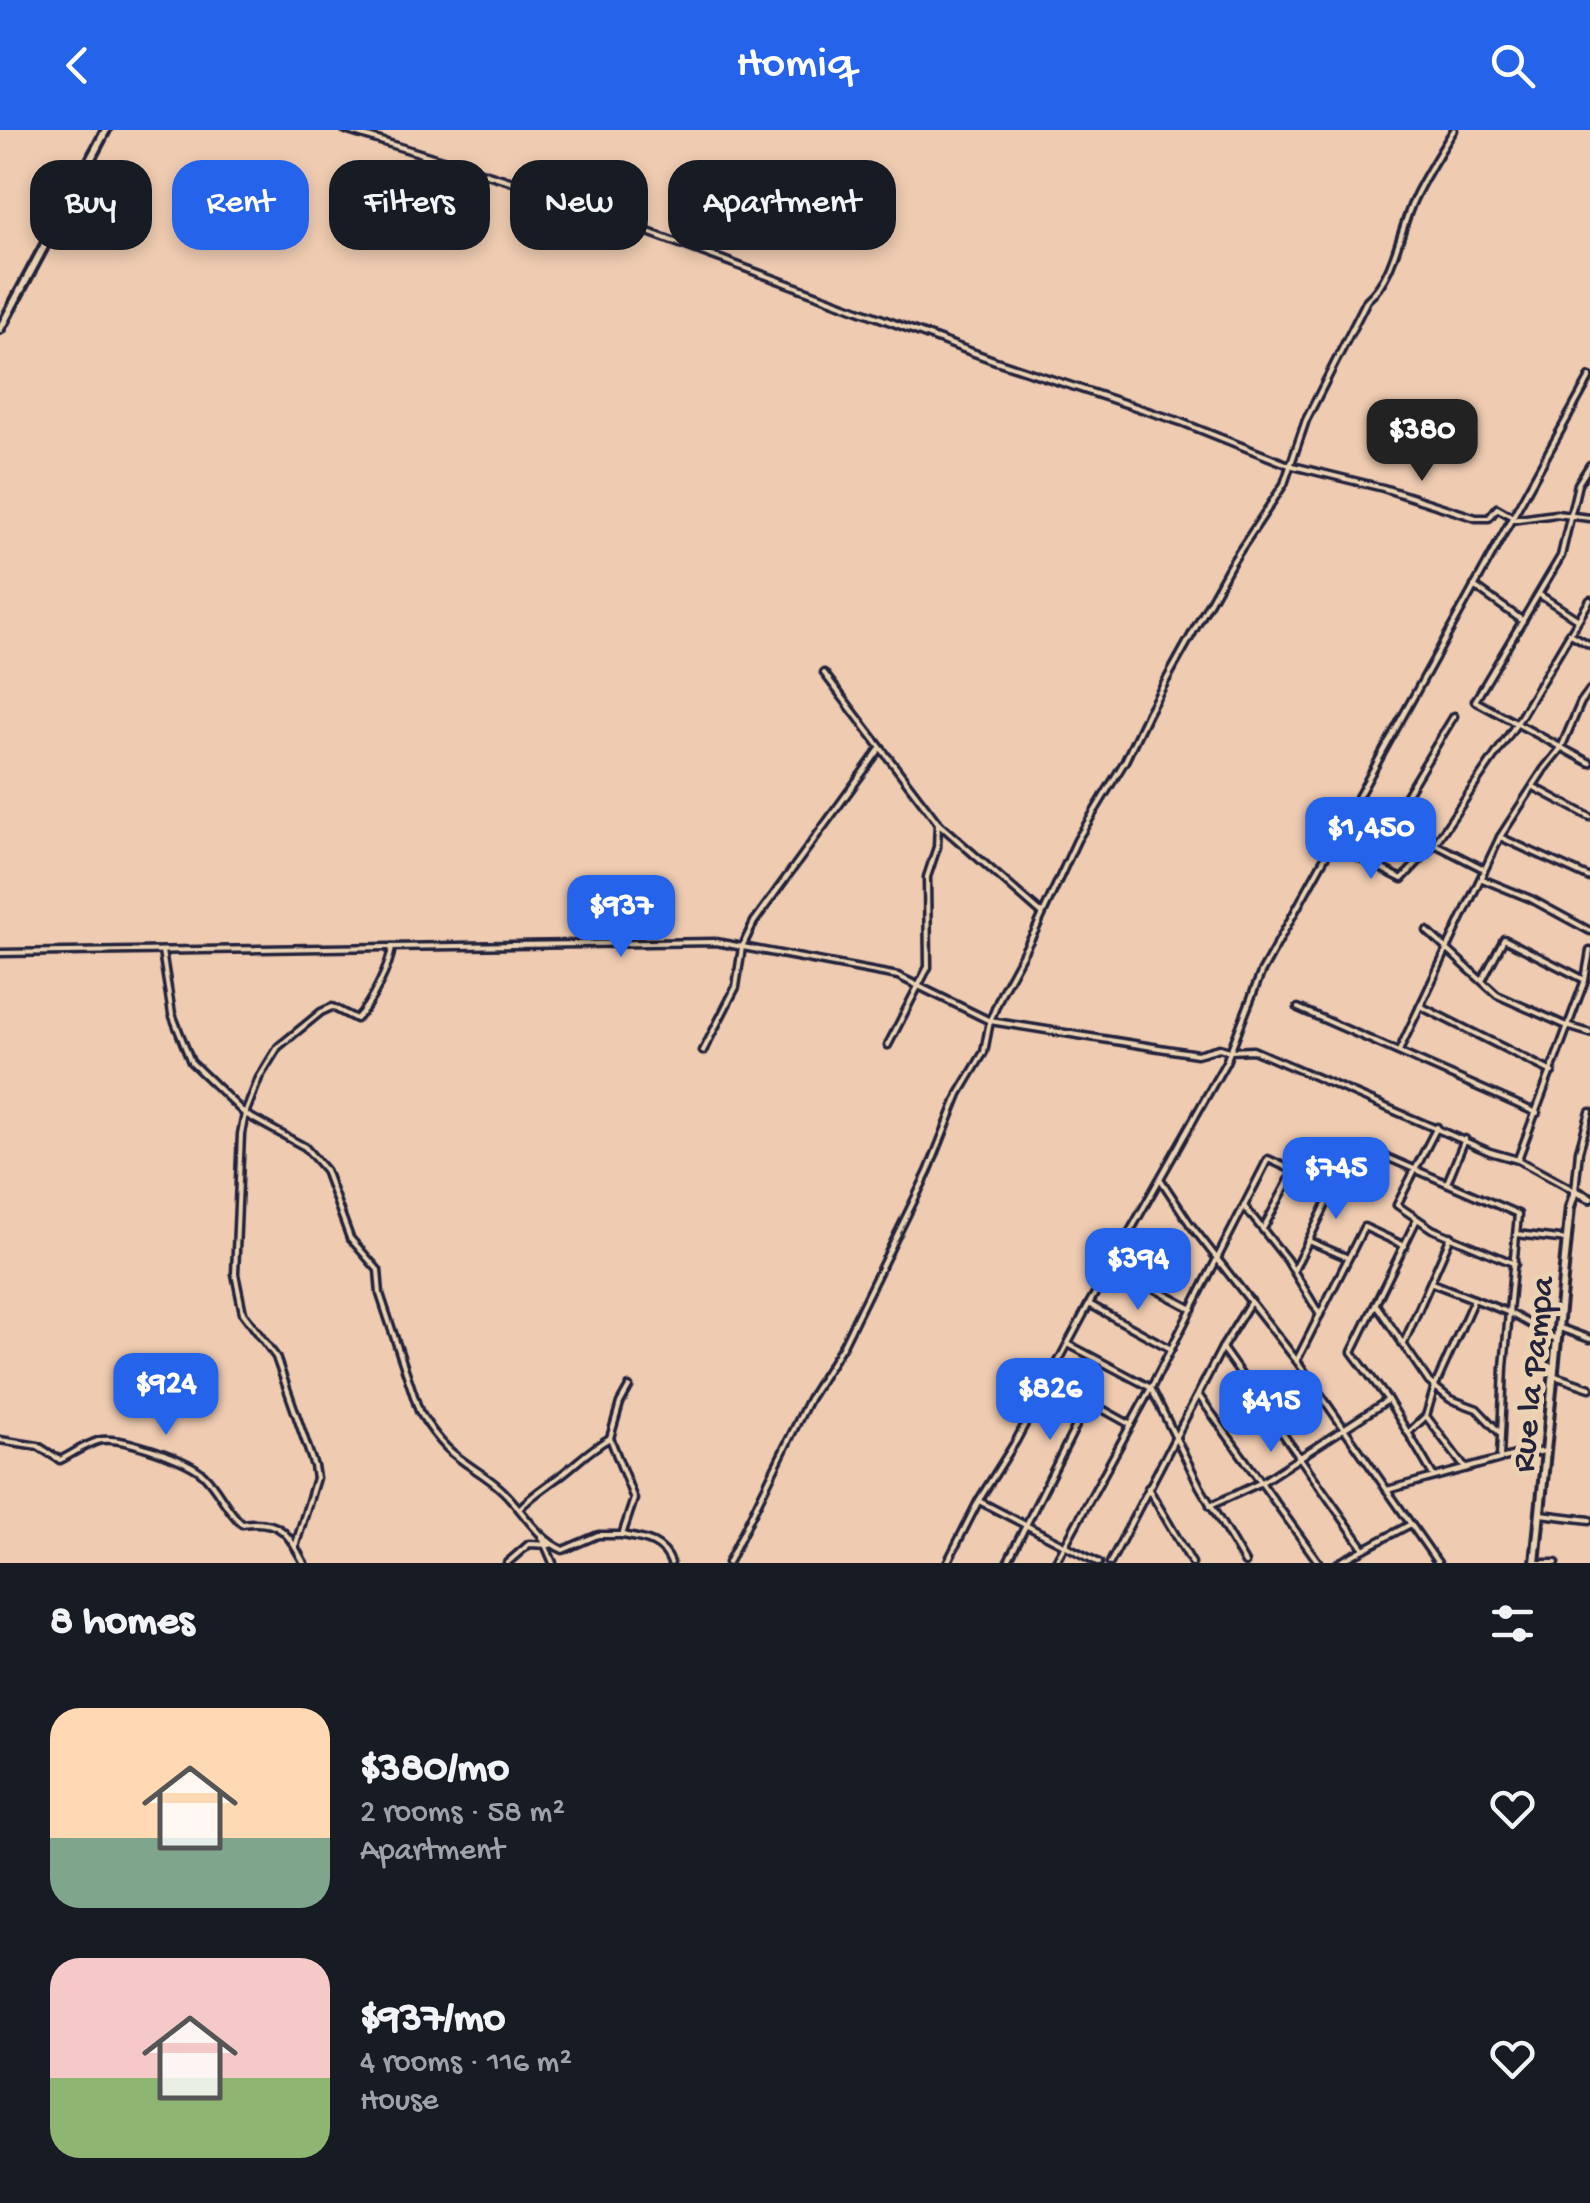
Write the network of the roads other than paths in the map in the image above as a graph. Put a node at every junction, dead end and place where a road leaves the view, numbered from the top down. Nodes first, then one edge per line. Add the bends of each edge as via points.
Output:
1 (106, 130) edge
2 (345, 130) edge
3 (1454, 130) edge
4 (0, 329) edge
5 (1590, 376) edge
6 (1289, 465) junction
7 (1590, 465) edge
8 (1570, 517) junction
9 (1511, 518) junction
10 (1590, 518) edge
11 (1474, 586) junction
12 (1540, 595) junction
13 (1590, 600) edge
14 (1577, 618) junction
15 (1523, 621) junction
16 (1569, 634) junction
17 (1590, 645) edge
18 (824, 674) dead end
19 (1590, 690) edge
20 (1454, 716) dead end
21 (1517, 722) junction
22 (1561, 748) junction
23 (879, 750) junction
24 (1590, 763) edge
25 (1534, 787) junction
26 (1354, 803) junction
27 (1590, 817) edge
28 (1391, 820) junction
29 (938, 823) junction
30 (1500, 837) junction
31 (1434, 844) junction
32 (1355, 855) dead end
33 (1484, 869) junction
34 (1590, 878) edge
35 (1480, 879) junction
36 (1042, 914) junction
37 (1428, 930) dead end
38 (1590, 931) edge
39 (392, 947) junction
40 (742, 947) junction
41 (1447, 948) junction
42 (162, 951) junction
43 (1590, 951) edge
44 (0, 954) edge
45 (1483, 978) junction
46 (1585, 980) junction
47 (918, 986) junction
48 (1420, 1006) junction
49 (1298, 1008) dead end
50 (990, 1021) junction
51 (1566, 1026) junction
52 (1590, 1032) edge
53 (888, 1045) dead end
54 (703, 1050) dead end
55 (1230, 1051) junction
56 (1399, 1052) junction
57 (1552, 1072) junction
58 (1590, 1112) edge
59 (1537, 1113) junction
60 (245, 1114) junction
61 (1437, 1127) junction
62 (1466, 1139) junction
63 (1578, 1151) junction
64 (1590, 1152) edge
65 (1518, 1160) junction
66 (1414, 1168) junction
67 (1294, 1171) junction
68 (1160, 1180) junction
69 (1447, 1183) junction
70 (1334, 1188) junction
71 (1575, 1192) junction
72 (1590, 1198) edge
73 (1244, 1206) junction
74 (1417, 1219) junction
75 (1264, 1227) junction
76 (1517, 1234) junction
77 (1451, 1236) junction
78 (1308, 1240) junction
79 (1567, 1240) junction
80 (1405, 1246) junction
81 (1217, 1257) junction
82 (1346, 1258) junction
83 (1516, 1264) junction
84 (1108, 1269) junction
85 (1294, 1270) junction
86 (1432, 1283) junction
87 (1474, 1300) junction
88 (1251, 1301) junction
89 (1088, 1304) junction
90 (1375, 1304) junction
91 (1192, 1309) junction
92 (1510, 1313) junction
93 (1320, 1315) junction
94 (1560, 1328) junction
95 (1590, 1339) edge
96 (1558, 1340) junction
97 (1068, 1344) junction
98 (1403, 1345) junction
99 (1222, 1348) junction
100 (1171, 1349) junction
101 (1297, 1361) junction
102 (1555, 1376) junction
103 (1435, 1386) junction
104 (629, 1387) dead end
105 (1151, 1388) junction
106 (1590, 1388) edge
107 (1198, 1394) junction
108 (1388, 1400) junction
109 (1426, 1416) junction
110 (1131, 1426) junction
111 (1345, 1430) junction
112 (1408, 1432) junction
113 (1500, 1432) junction
114 (1176, 1437) junction
115 (610, 1438) junction
116 (0, 1440) edge
117 (1548, 1450) junction
118 (1299, 1456) junction
119 (1500, 1458) junction
120 (1466, 1470) junction
121 (1434, 1477) junction
122 (1262, 1482) junction
123 (1148, 1488) junction
124 (1387, 1490) junction
125 (979, 1500) junction
126 (1210, 1506) junction
127 (520, 1508) junction
128 (1541, 1514) junction
129 (1590, 1520) edge
130 (1410, 1524) junction
131 (1027, 1525) junction
132 (541, 1535) junction
133 (622, 1535) junction
134 (543, 1544) junction
135 (554, 1546) junction
136 (295, 1547) junction
137 (1065, 1547) junction
138 (1363, 1547) junction
139 (1243, 1562) edge
140 (304, 1563) edge
141 (507, 1563) edge
142 (553, 1563) edge
143 (671, 1563) edge
144 (728, 1563) edge
145 (947, 1563) edge
146 (1006, 1563) edge
147 (1055, 1563) edge
148 (1099, 1563) edge
149 (1110, 1563) edge
150 (1192, 1563) edge
151 (1319, 1563) edge
152 (1338, 1563) edge
153 (1438, 1563) edge
154 (1537, 1563) edge
155 (1556, 1563) edge

1 - 4 street
2 - 6 street via 513,182
3 - 6 street via 1416,194 1389,266 1315,402
5 - 9 street
6 - 9 street via 1476,518 1489,518 1497,508
6 - 36 street via 1077,840
7 - 8 street
8 - 9 street
8 - 10 street
8 - 12 street via 1561,556
9 - 11 street
11 - 15 street
11 - 26 street
12 - 14 street
12 - 15 street
13 - 14 street
14 - 16 street
15 - 21 street via 1475,701
16 - 17 street
16 - 21 street
18 - 23 street
19 - 22 street
20 - 28 street
21 - 22 street
21 - 31 street
22 - 24 street
22 - 25 street
23 - 29 street
23 - 40 street
25 - 27 street
25 - 30 street
26 - 28 street
26 - 55 street via 1261,973
28 - 31 street
29 - 36 street
29 - 47 street via 926,876 928,967
30 - 33 street
30 - 34 street
31 - 32 street via 1402,878
31 - 33 street
33 - 35 street
35 - 38 street
35 - 41 street
36 - 50 street
37 - 41 street
39 - 40 street
39 - 42 street
39 - 60 street via 367,1009 356,1019 332,1007 278,1048
40 - 47 street via 898,976
40 - 54 street via 736,987
41 - 45 street
41 - 48 street
42 - 44 street
42 - 60 street via 183,1048
43 - 46 street
45 - 46 street via 1504,940
45 - 51 street via 1497,995
46 - 51 street
47 - 50 street
47 - 53 street
48 - 56 street
48 - 57 street
49 - 56 street
50 - 55 street via 1193,1054
50 - 144 street via 984,1052 928,1172
51 - 52 street
51 - 57 street
55 - 61 street via 1253,1050
55 - 68 street
56 - 59 street
57 - 59 street
58 - 63 street
59 - 65 street
60 - 127 street via 305,1147 325,1170 350,1238 378,1270 419,1411 445,1446
60 - 136 street via 237,1296 283,1372 316,1478
61 - 62 street
61 - 66 street
62 - 65 street
62 - 69 street
63 - 64 street
63 - 71 street
65 - 71 street
66 - 69 street
66 - 70 street via 1368,1149
66 - 74 street via 1397,1204
67 - 70 street
67 - 73 street via 1268,1159
67 - 75 street
68 - 81 street
68 - 84 street
69 - 76 street via 1518,1214
70 - 78 street
71 - 72 street
71 - 79 street, Rue la Pampa
73 - 75 street
73 - 81 street
74 - 77 street
74 - 80 street
75 - 85 street
76 - 79 street
76 - 83 street
77 - 83 street
77 - 86 street
78 - 82 street
78 - 85 street
79 - 94 street, Rue la Pampa
80 - 82 street via 1364,1227
80 - 90 street
81 - 88 street
81 - 91 street
82 - 93 street
83 - 92 street
84 - 89 street
84 - 91 street
85 - 93 street
86 - 87 street
86 - 98 street
87 - 92 street
87 - 103 street
88 - 99 street
88 - 101 street
89 - 97 street
89 - 100 street
90 - 98 street
90 - 108 street via 1352,1352
91 - 100 street
92 - 96 street
92 - 113 street
93 - 101 street
94 - 95 street
94 - 96 street, Rue la Pampa
96 - 102 street, Rue la Pampa
97 - 105 street
97 - 125 street
98 - 103 street
99 - 107 street
99 - 118 street
100 - 105 street
101 - 111 street
102 - 106 street
102 - 117 street, Rue la Pampa
103 - 109 street
103 - 113 street via 1478,1409
104 - 115 street
105 - 110 street
105 - 114 street
107 - 114 street
107 - 122 street
108 - 111 street
108 - 112 street
109 - 112 street
109 - 120 street
110 - 131 street via 1095,1405 1085,1408
110 - 137 street
111 - 118 street
111 - 124 street
112 - 121 street
113 - 119 street
114 - 123 street
114 - 126 street
115 - 127 street
115 - 133 street via 634,1499
116 - 136 street via 38,1446 60,1460 101,1440 181,1461 204,1475 242,1524 278,1526
117 - 119 street
117 - 128 street, Rue la Pampa
118 - 122 street
118 - 138 street
119 - 120 street
120 - 121 street
121 - 124 street
122 - 126 street
122 - 151 street
123 - 149 street
123 - 150 street
124 - 130 street
125 - 131 street
125 - 145 street
126 - 139 street
127 - 132 street
128 - 129 street
128 - 154 street, Rue la Pampa
130 - 138 street
130 - 153 street
131 - 137 street
131 - 146 street
132 - 134 street
132 - 135 street
133 - 135 street via 563,1550
133 - 143 street via 656,1544
134 - 135 street
134 - 141 street via 529,1544
134 - 142 street
136 - 140 street
137 - 147 street
137 - 148 street
138 - 152 street
154 - 155 street

